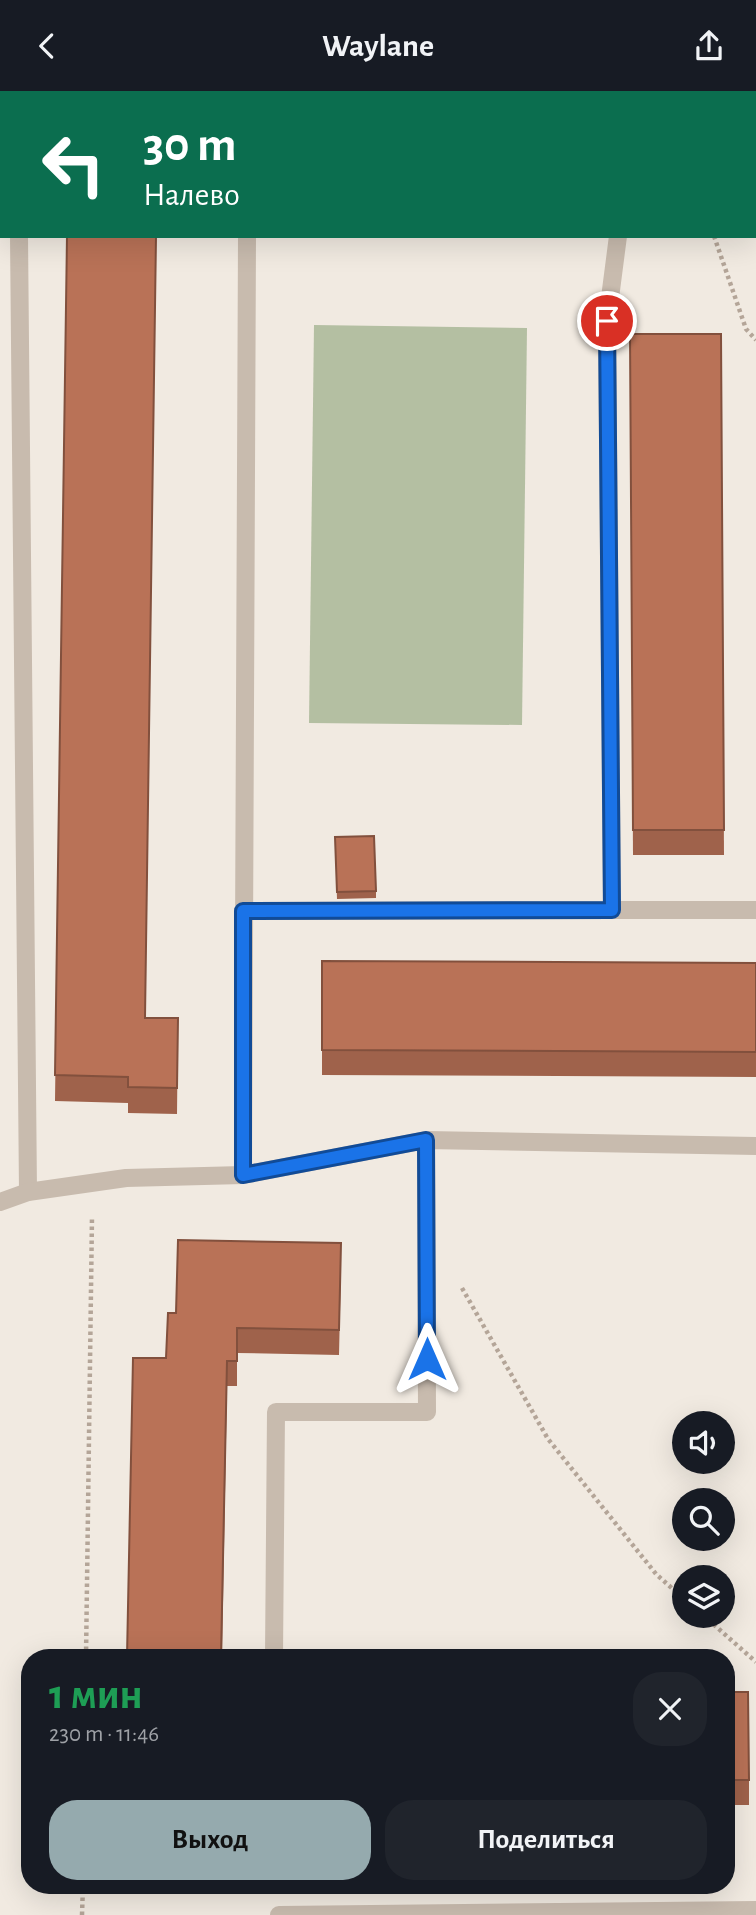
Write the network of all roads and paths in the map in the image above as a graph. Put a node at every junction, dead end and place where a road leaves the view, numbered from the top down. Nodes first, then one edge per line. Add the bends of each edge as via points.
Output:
1 (19, 238) edge
2 (247, 238) edge
3 (618, 238) edge
4 (715, 238) edge
5 (756, 341) edge
6 (612, 910) junction
7 (756, 910) edge
8 (243, 911) junction
9 (426, 1140) junction
10 (756, 1146) edge
11 (243, 1175) junction
12 (92, 1183) junction
13 (28, 1192) junction
14 (0, 1202) edge
15 (460, 1284) dead end
16 (672, 1588) edge
17 (718, 1628) edge
18 (86, 1649) edge
19 (274, 1649) edge
20 (756, 1662) edge
21 (83, 1894) edge
22 (756, 1910) edge
23 (470, 1913) edge
24 (82, 1915) edge
25 (279, 1915) edge

1 - 13 lane
2 - 8 lane
3 - 6 lane via 607,321
4 - 5 path via 746,328
6 - 7 lane
6 - 8 lane
8 - 11 lane
9 - 10 lane
9 - 11 lane
9 - 19 lane via 427,1412 276,1412
11 - 12 lane
12 - 13 lane
12 - 18 path
13 - 14 lane
15 - 16 path via 548,1439
17 - 20 path
21 - 24 path
22 - 23 lane
23 - 25 lane

